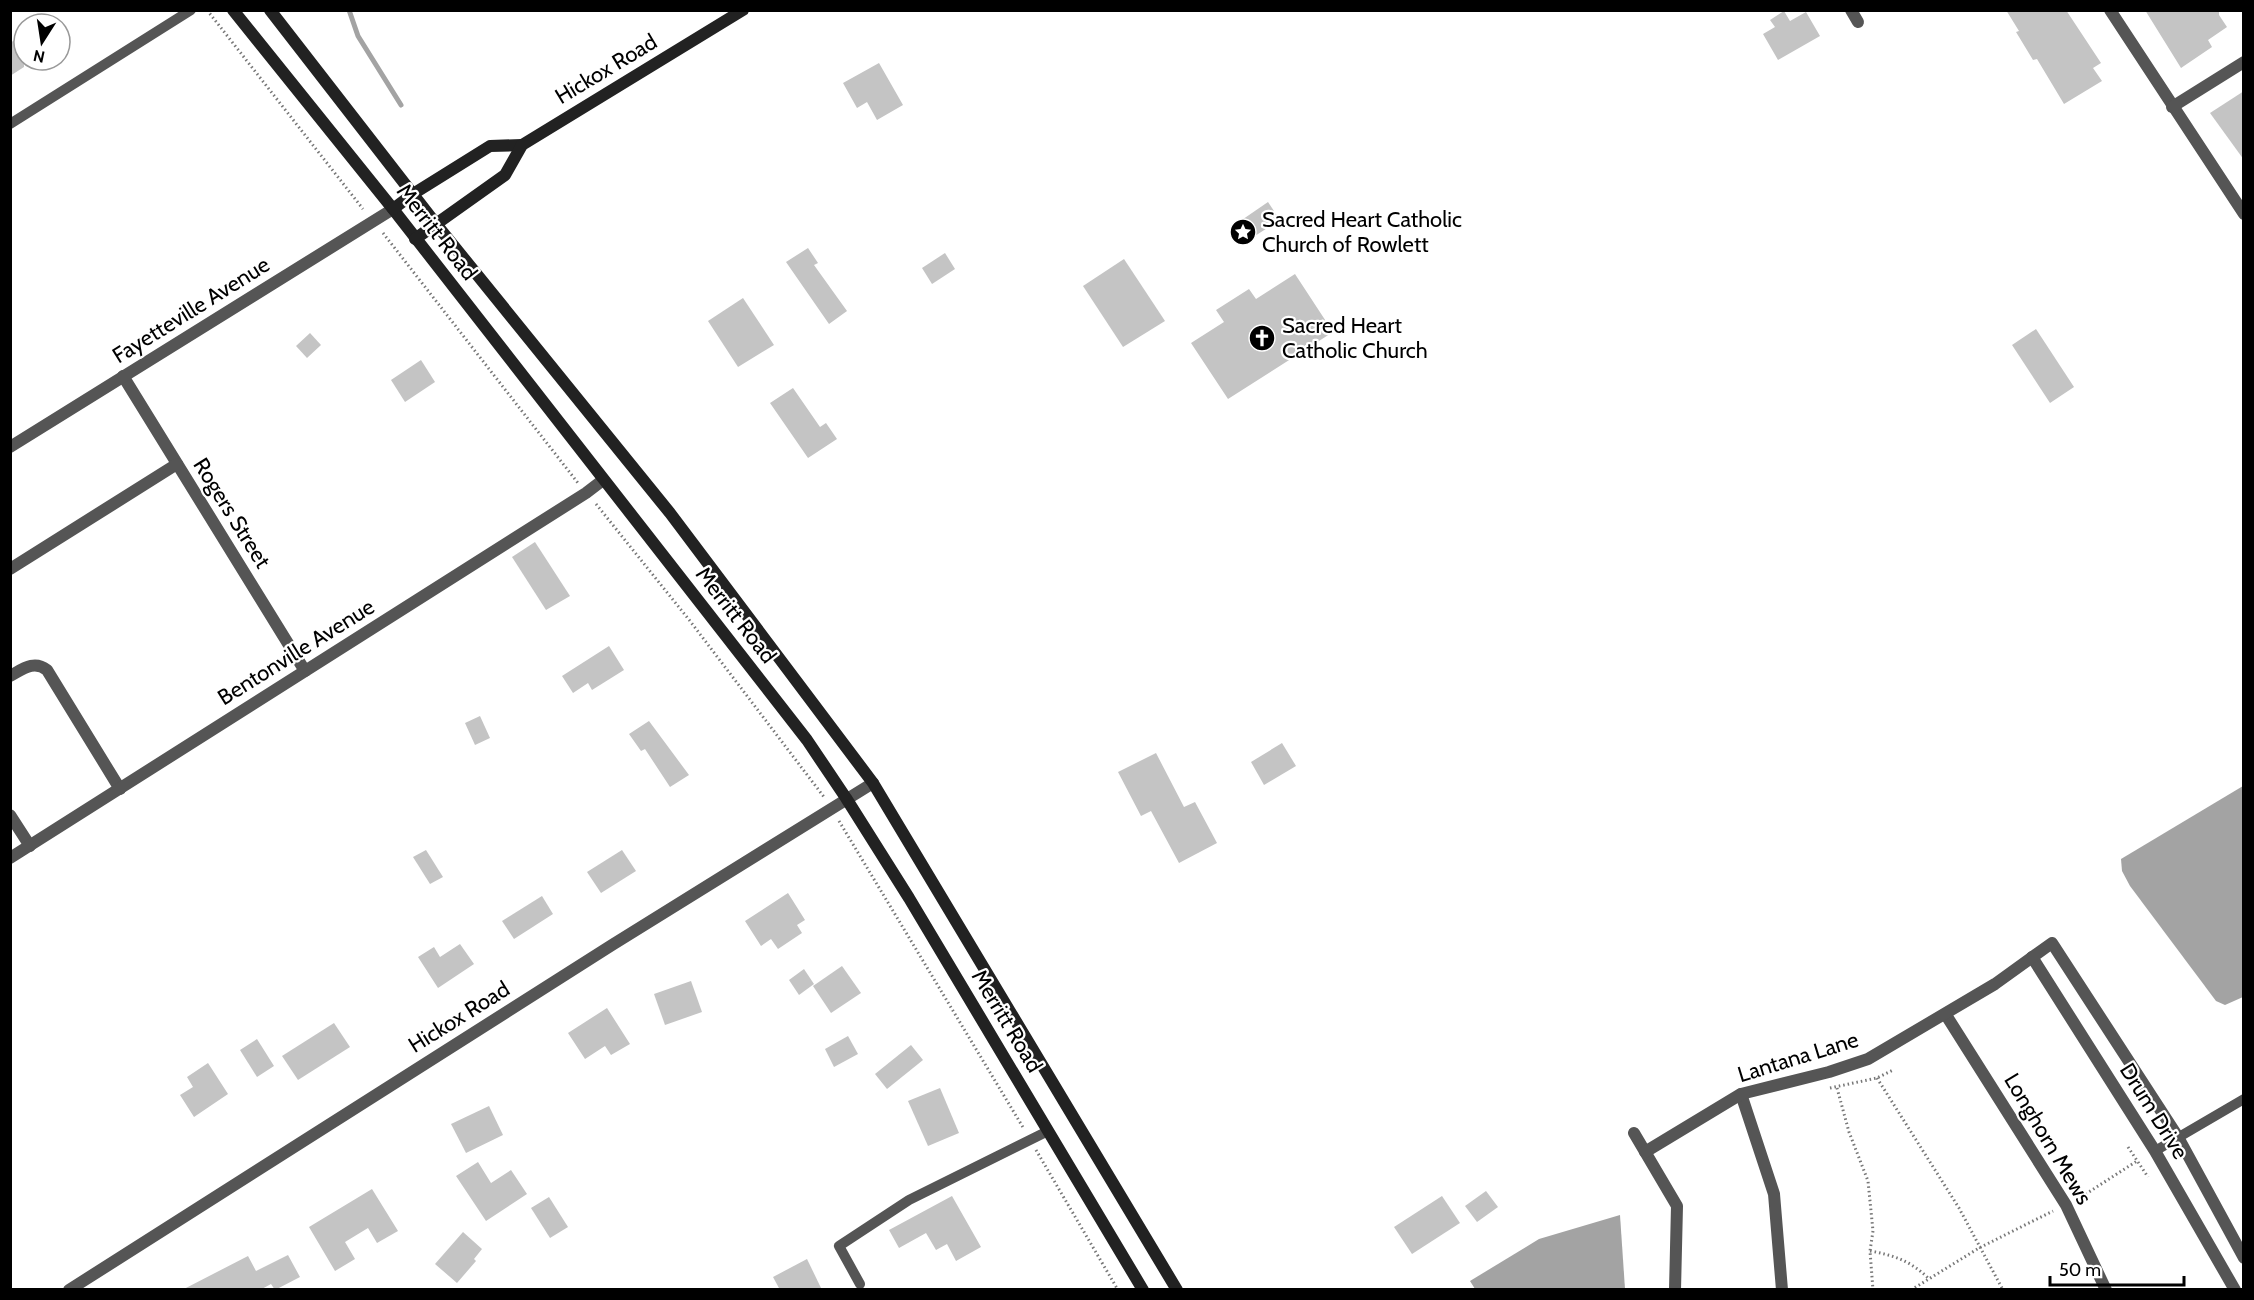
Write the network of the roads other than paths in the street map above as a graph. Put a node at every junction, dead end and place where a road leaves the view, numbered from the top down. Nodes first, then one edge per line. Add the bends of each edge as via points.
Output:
1 (191, 10) edge
2 (233, 10) edge
3 (270, 10) edge
4 (743, 10) edge
5 (1851, 10) edge
6 (2110, 10) edge
7 (1858, 22) dead end
8 (2244, 62) edge
9 (2172, 106) junction
10 (10, 124) edge
11 (522, 145) junction
12 (413, 194) junction
13 (393, 208) junction
14 (2244, 214) edge
15 (436, 224) junction
16 (415, 239) junction
17 (123, 376) junction
18 (10, 447) edge
19 (177, 464) junction
20 (603, 480) junction
21 (10, 569) edge
22 (305, 671) junction
23 (10, 676) edge
24 (873, 783) junction
25 (120, 789) junction
26 (846, 798) junction
27 (10, 815) edge
28 (30, 846) junction
29 (10, 858) edge
30 (2052, 943) joint
31 (2032, 957) junction
32 (1946, 1015) junction
33 (1741, 1094) junction
34 (2244, 1099) edge
35 (1048, 1131) junction
36 (1634, 1133) dead end
37 (2178, 1137) junction
38 (2156, 1151) junction
39 (1645, 1152) junction
40 (2244, 1258) edge
41 (860, 1284) dead end
42 (69, 1290) edge
43 (1143, 1290) edge
44 (1177, 1290) edge
45 (1675, 1290) edge
46 (1782, 1290) edge
47 (2106, 1290) edge
48 (2235, 1290) edge

1 - 10 lane
2 - 13 street, Merritt Road
3 - 12 street, Merritt Road
4 - 11 street, Hickox Road
5 - 7 street
6 - 9 street
8 - 9 street
9 - 14 street
11 - 12 street, Hickox Road via 490,146
11 - 15 street, Hickox Road via 505,175
12 - 13 street, Hickox Road
12 - 15 street, Merritt Road
13 - 16 street, Merritt Road
13 - 17 street, Fayetteville Avenue
15 - 16 street, Hickox Road
15 - 24 street, Merritt Road via 670,513
16 - 20 street, Merritt Road
17 - 18 street, Fayetteville Avenue
17 - 19 street, Rogers Street
19 - 21 street
19 - 22 street, Rogers Street
20 - 22 street, Bentonville Avenue
20 - 26 street, Merritt Road via 807,740
22 - 25 street, Bentonville Avenue
23 - 25 street via 32,665 47,670
24 - 26 street, Hickox Road
24 - 44 street, Merritt Road
25 - 28 street, Bentonville Avenue
26 - 35 street, Merritt Road
26 - 42 street, Hickox Road
27 - 28 street
28 - 29 street, Bentonville Avenue
30 - 31 street, Lantana Lane
30 - 37 street, Drum Drive
31 - 32 street, Lantana Lane
31 - 38 street, Drum Drive
32 - 33 street, Lantana Lane via 1868,1059
32 - 47 street, Longhorn Mews via 2066,1205
33 - 39 street, Lantana Lane
33 - 46 street via 1774,1194
34 - 37 lane
35 - 41 lane via 909,1200 838,1246
35 - 43 street, Merritt Road
36 - 39 street
37 - 38 lane
37 - 40 street, Drum Drive
38 - 48 street, Drum Drive
39 - 45 street via 1677,1206

